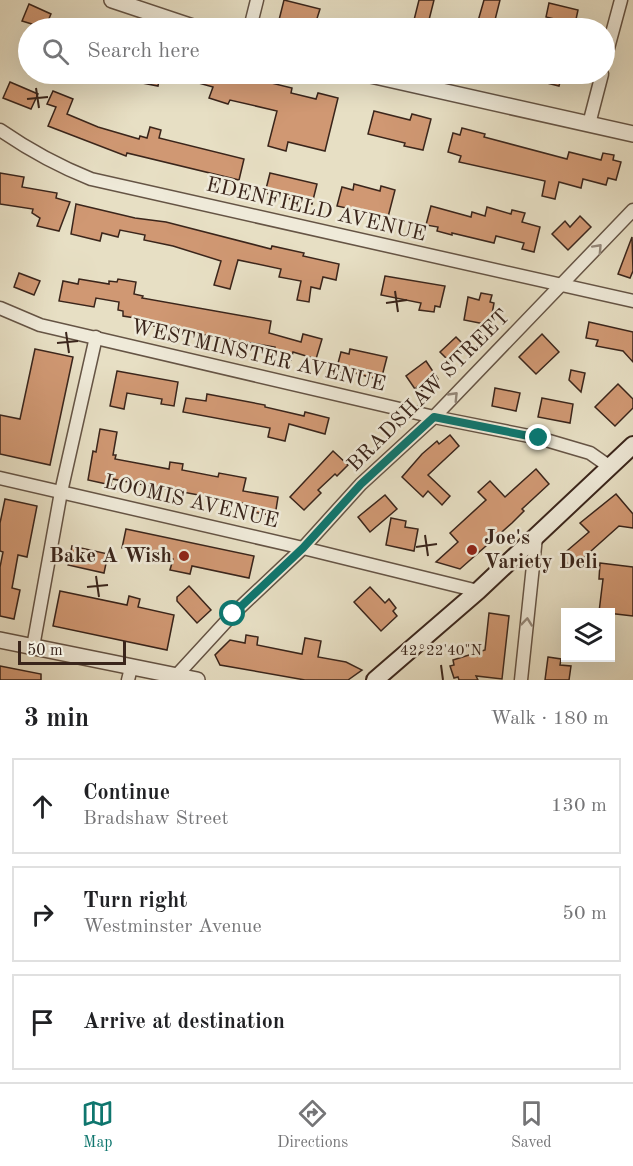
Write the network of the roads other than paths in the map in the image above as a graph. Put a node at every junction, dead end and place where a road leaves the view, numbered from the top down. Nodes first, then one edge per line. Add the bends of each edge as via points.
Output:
1 (112, 0) edge
2 (257, 0) edge
3 (621, 0) edge
4 (166, 18) edge
5 (252, 18) edge
6 (615, 22) edge
7 (411, 84) edge
8 (599, 84) edge
9 (589, 124) junction
10 (0, 130) edge
11 (633, 134) edge
12 (633, 210) edge
13 (562, 286) junction
14 (633, 302) edge
15 (0, 308) edge
16 (96, 337) junction
17 (434, 417) junction
18 (632, 447) edge
19 (610, 467) junction
20 (0, 478) edge
21 (60, 492) junction
22 (536, 537) junction
23 (303, 548) junction
24 (478, 591) junction
25 (0, 640) edge
26 (33, 647) junction
27 (129, 674) edge
28 (176, 676) junction
29 (197, 680) edge
30 (375, 680) edge
31 (521, 680) edge

1 - 4 street
2 - 5 street
3 - 6 street
7 - 9 street
8 - 9 street
9 - 11 street
10 - 13 street, EDENFIELD AVENUE via 28,150 91,179
13 -> 12 street, BRADSHAW STREET
13 - 14 street, EDENFIELD AVENUE
17 -> 13 street, BRADSHAW STREET
15 - 16 street, WESTMINSTER AVENUE via 40,325
16 - 17 street, WESTMINSTER AVENUE
16 - 21 street
17 - 19 street, WESTMINSTER AVENUE via 549,441 590,453
17 - 23 street, BRADSHAW STREET via 361,484
18 - 19 main road
19 - 22 main road
20 - 21 street, LOOMIS AVENUE
21 - 23 street, LOOMIS AVENUE
21 - 26 street
22 - 24 main road
31 -> 22 street
23 - 24 street, LOOMIS AVENUE
23 - 28 street, BRADSHAW STREET via 233,614
24 - 30 main road
25 - 26 street
26 - 27 street
27 - 28 street
28 - 29 street

